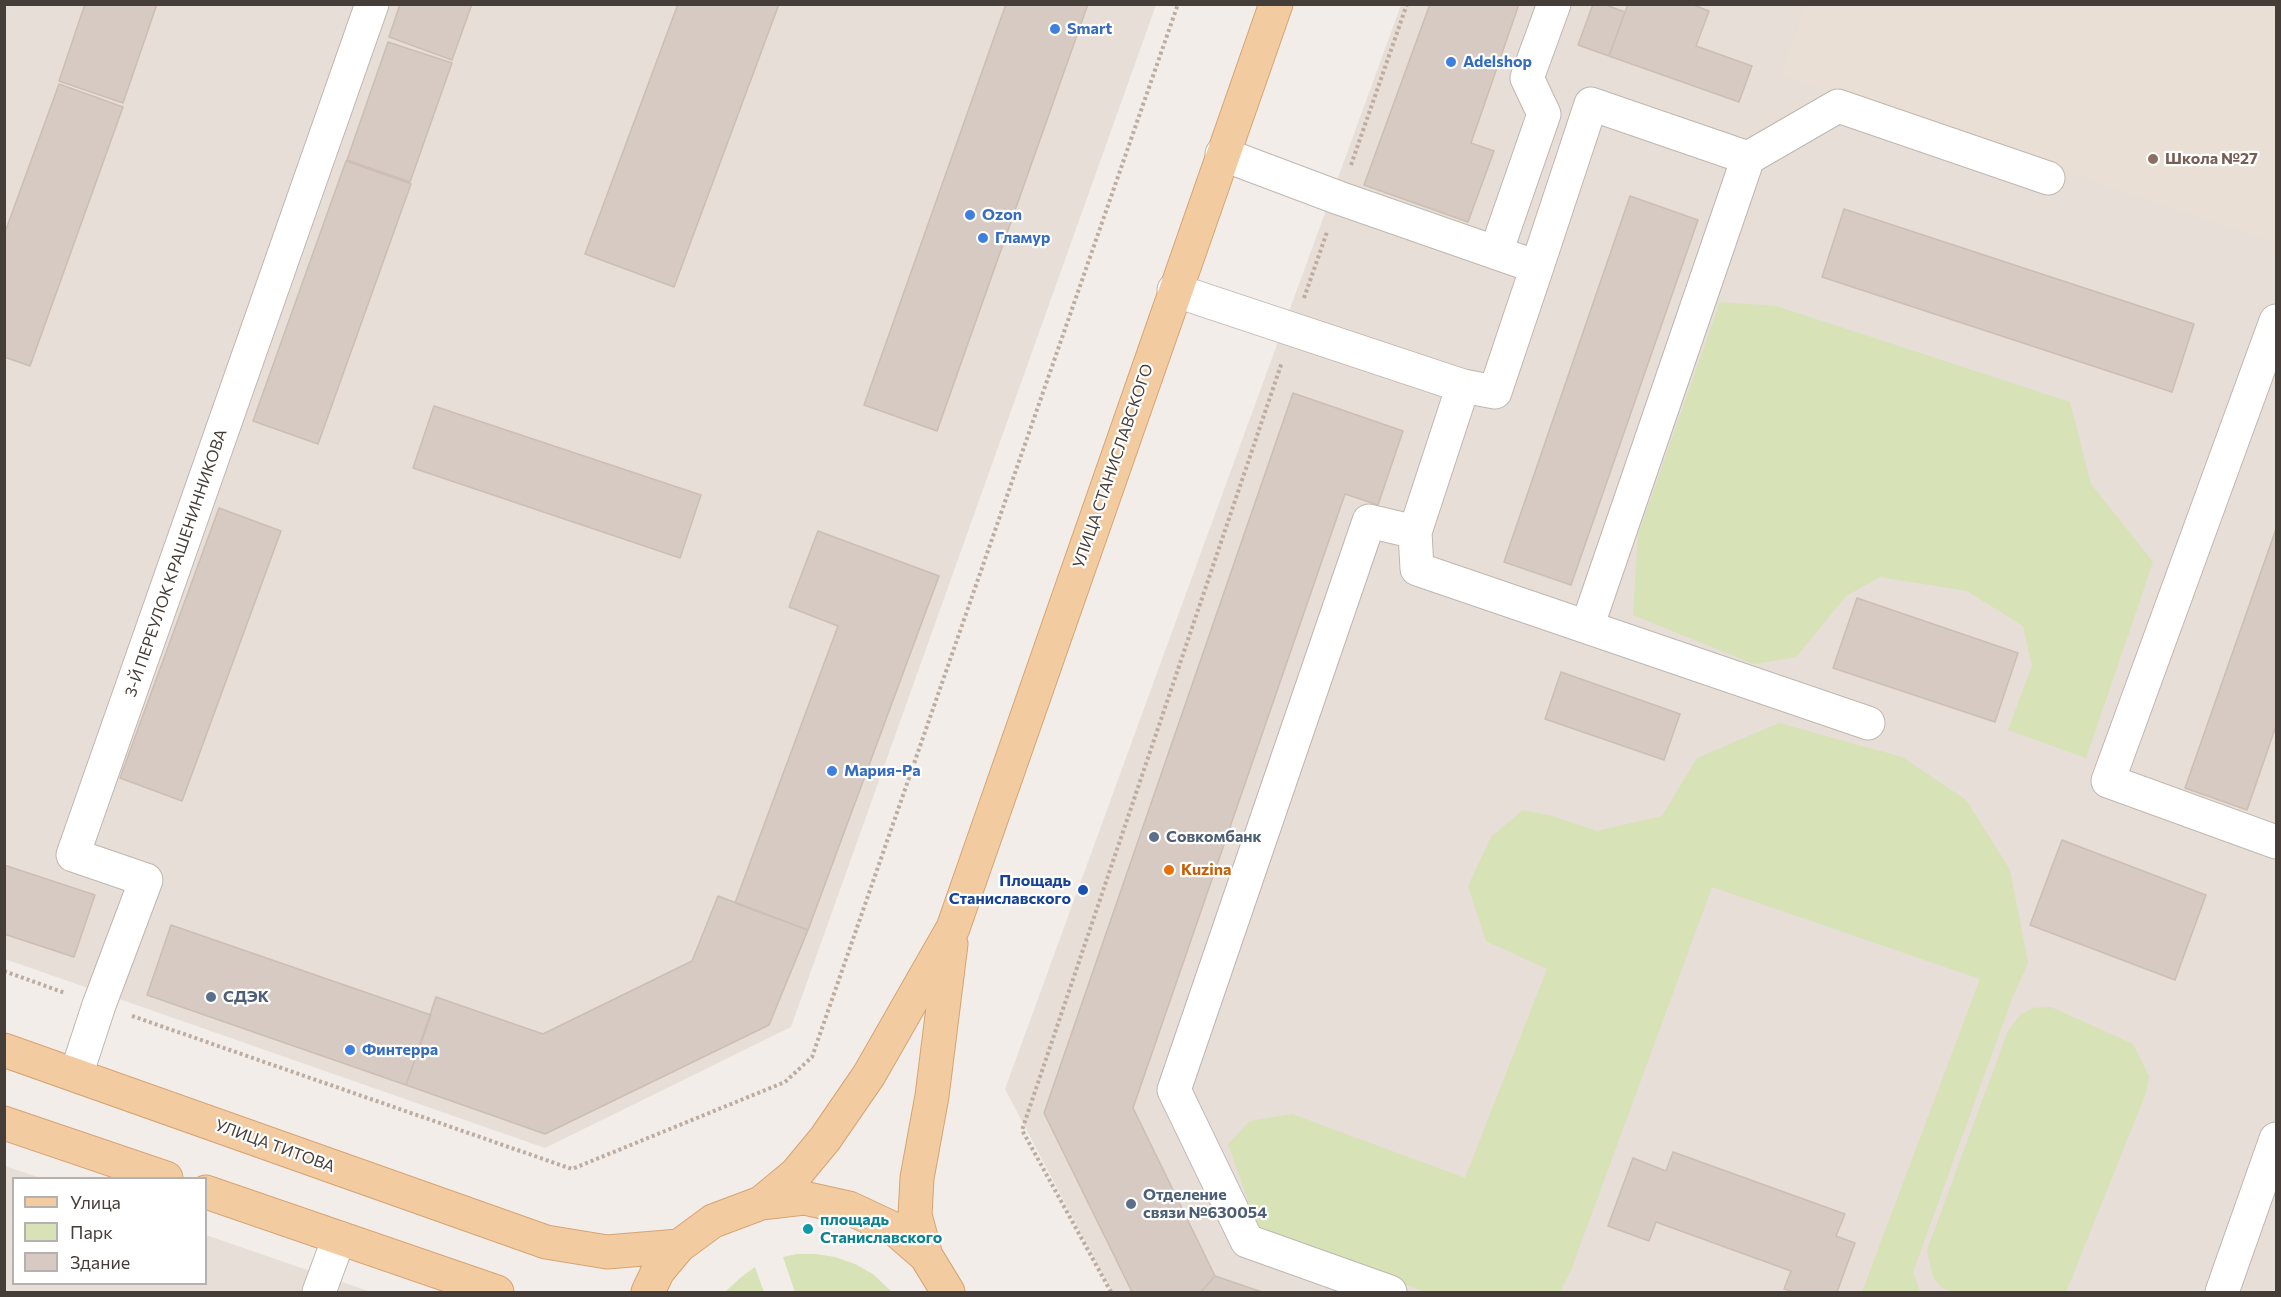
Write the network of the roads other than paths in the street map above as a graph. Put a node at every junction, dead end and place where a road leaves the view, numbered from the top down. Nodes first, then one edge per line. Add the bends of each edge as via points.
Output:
1 (372, 4) edge
2 (1276, 4) edge
3 (1554, 4) edge
4 (1591, 104) junction
5 (1544, 114) junction
6 (1222, 154) junction
7 (1748, 158) junction
8 (2048, 178) dead end
9 (1496, 252) junction
10 (1537, 267) junction
11 (1174, 290) junction
12 (2277, 321) edge
13 (1463, 386) junction
14 (1414, 532) junction
15 (1587, 627) junction
16 (1868, 723) dead end
17 (2277, 842) edge
18 (953, 928) junction
19 (4, 1050) edge
20 (76, 1075) junction
21 (4, 1123) edge
22 (2277, 1139) edge
23 (160, 1177) edge
24 (207, 1192) edge
25 (761, 1203) junction
26 (339, 1238) junction
27 (679, 1246) junction
28 (926, 1256) junction
29 (319, 1293) edge
30 (497, 1293) edge
31 (648, 1293) edge
32 (948, 1293) edge
33 (1390, 1293) edge
34 (2222, 1293) edge

1 - 20 street, 3-Й ПЕРЕУЛОК КРАШЕНИННИКОВА via 74,855 146,880
2 - 6 main road, УЛИЦА СТАНИСЛАВСКОГО
3 - 5 street via 1527,78
4 - 5 street
4 - 7 street
4 - 10 street
5 - 9 street
6 - 9 street
6 - 11 main road, УЛИЦА СТАНИСЛАВСКОГО
7 - 8 street via 1838,106
7 - 15 street
9 - 10 street
10 - 13 street via 1495,392
11 - 13 street
11 - 18 main road, УЛИЦА СТАНИСЛАВСКОГО
12 - 17 street via 2108,781
13 - 14 street
14 - 15 street via 1417,569
14 - 33 street via 1370,521 1174,1090 1247,1240
15 - 16 street
18 - 25 main road via 869,1075 825,1139 796,1174
18 - 28 main road via 932,1096 917,1178 915,1215
19 - 20 main road, УЛИЦА ТИТОВА
20 - 27 main road, УЛИЦА ТИТОВА via 546,1242 607,1252
21 - 23 main road
22 - 34 street
24 - 26 main road
25 - 27 main road via 713,1221
25 - 28 main road via 804,1198 849,1208 896,1230
26 - 29 street
26 - 30 main road
27 - 31 main road via 658,1271
28 - 32 main road

